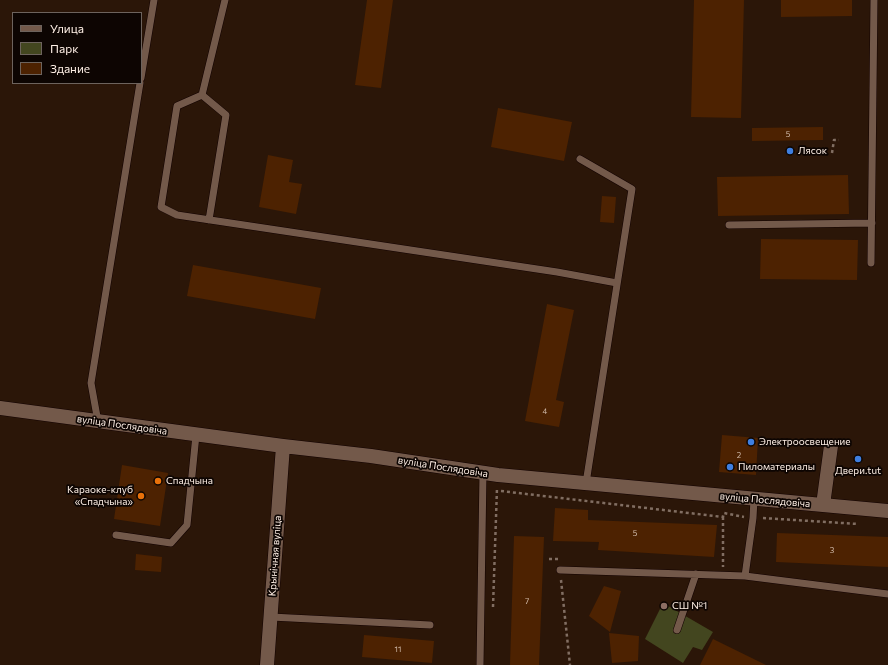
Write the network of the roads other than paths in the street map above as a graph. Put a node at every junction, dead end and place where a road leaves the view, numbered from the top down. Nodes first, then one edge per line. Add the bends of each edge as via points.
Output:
1 (154, 0) edge
2 (225, 0) edge
3 (874, 0) edge
4 (142, 72) edge
5 (140, 84) edge
6 (202, 95) junction
7 (580, 159) dead end
8 (208, 220) junction
9 (872, 223) junction
10 (729, 225) dead end
11 (871, 263) dead end
12 (617, 283) junction
13 (0, 408) edge
14 (98, 422) junction
15 (196, 435) junction
16 (283, 446) junction
17 (831, 446) dead end
18 (483, 473) junction
19 (586, 483) junction
20 (754, 499) junction
21 (824, 505) junction
22 (888, 511) edge
23 (116, 535) dead end
24 (560, 570) road end
25 (696, 574) junction
26 (745, 576) junction
27 (888, 594) edge
28 (271, 617) junction
29 (430, 625) dead end
30 (676, 630) dead end
31 (268, 665) edge
32 (480, 665) edge

1 - 4 lane
2 - 6 lane
3 - 9 lane
5 - 14 lane via 92,383
6 - 8 lane via 226,115
6 - 8 lane via 177,106 161,207 177,215
7 - 12 lane via 632,189
8 - 12 lane
9 - 10 lane
9 - 11 lane
12 - 19 lane
13 - 14 street, вуліца Послядовіча
14 - 15 street, вуліца Послядовіча
15 - 16 street, вуліца Послядовіча
15 - 23 lane via 186,525 171,543
16 - 18 street, вуліца Послядовіча
16 - 28 street, Крынічная вуліца
17 - 21 street
18 - 19 street, вуліца Послядовіча
18 - 32 lane
19 - 20 street, вуліца Послядовіча
20 - 21 street, вуліца Послядовіча
20 - 26 lane
21 - 22 street, вуліца Послядовіча
24 - 25 lane
25 - 26 lane
25 - 30 lane
26 - 27 lane
28 - 29 lane
28 - 31 street, Крынічная вуліца

